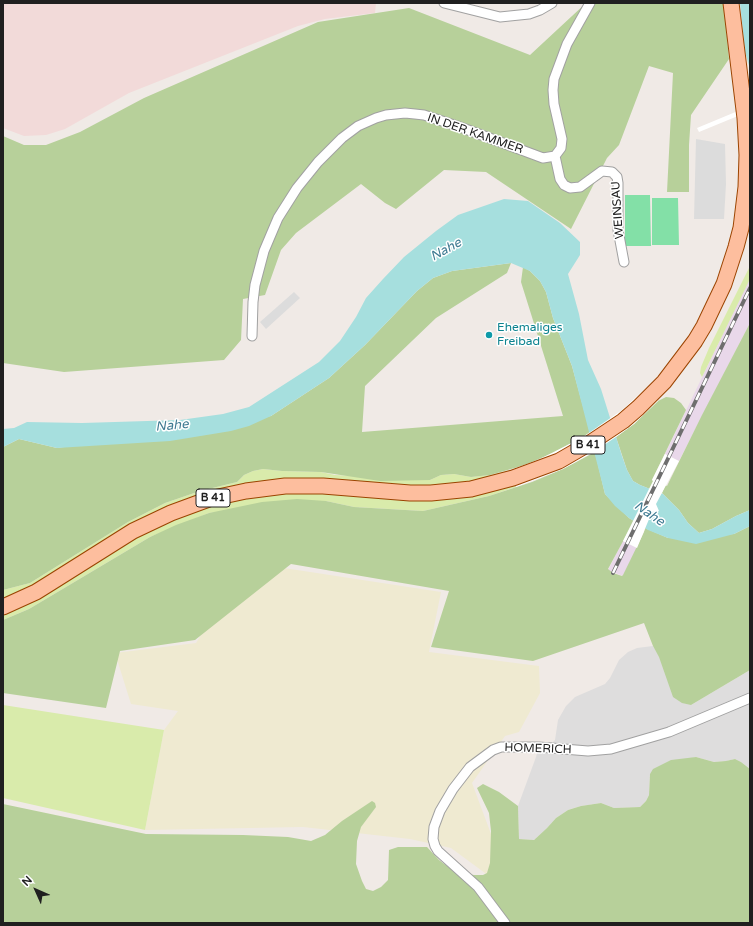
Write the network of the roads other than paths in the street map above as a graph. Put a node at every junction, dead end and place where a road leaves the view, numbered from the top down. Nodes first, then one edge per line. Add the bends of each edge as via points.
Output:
1 (444, 3) edge
2 (552, 3) edge
3 (590, 3) edge
4 (731, 3) edge
5 (555, 156) junction
6 (624, 262) dead end
7 (252, 336) dead end
8 (3, 607) edge
9 (750, 698) edge
10 (505, 923) edge

1 - 2 street via 500,17 529,14
3 - 5 street via 567,44 554,79 554,104 562,139 561,148
4 - 8 main road, B 41 via 746,136 746,187 741,228 724,284 704,326 676,368 623,421 559,461 513,478 471,489 431,493 382,492 323,486 266,488 227,494 190,505 151,521 36,592
5 - 6 street, WEINSAU via 562,182 570,188 580,187 602,171 612,172 617,176 618,230
5 - 7 street, IN DER KAMMER via 543,158 424,115 386,115 358,126 318,162 278,218 264,251 255,285
9 - 10 street, HOMERICH via 669,732 611,749 588,751 501,747 470,767 453,788 440,811 433,839 438,850 478,887

